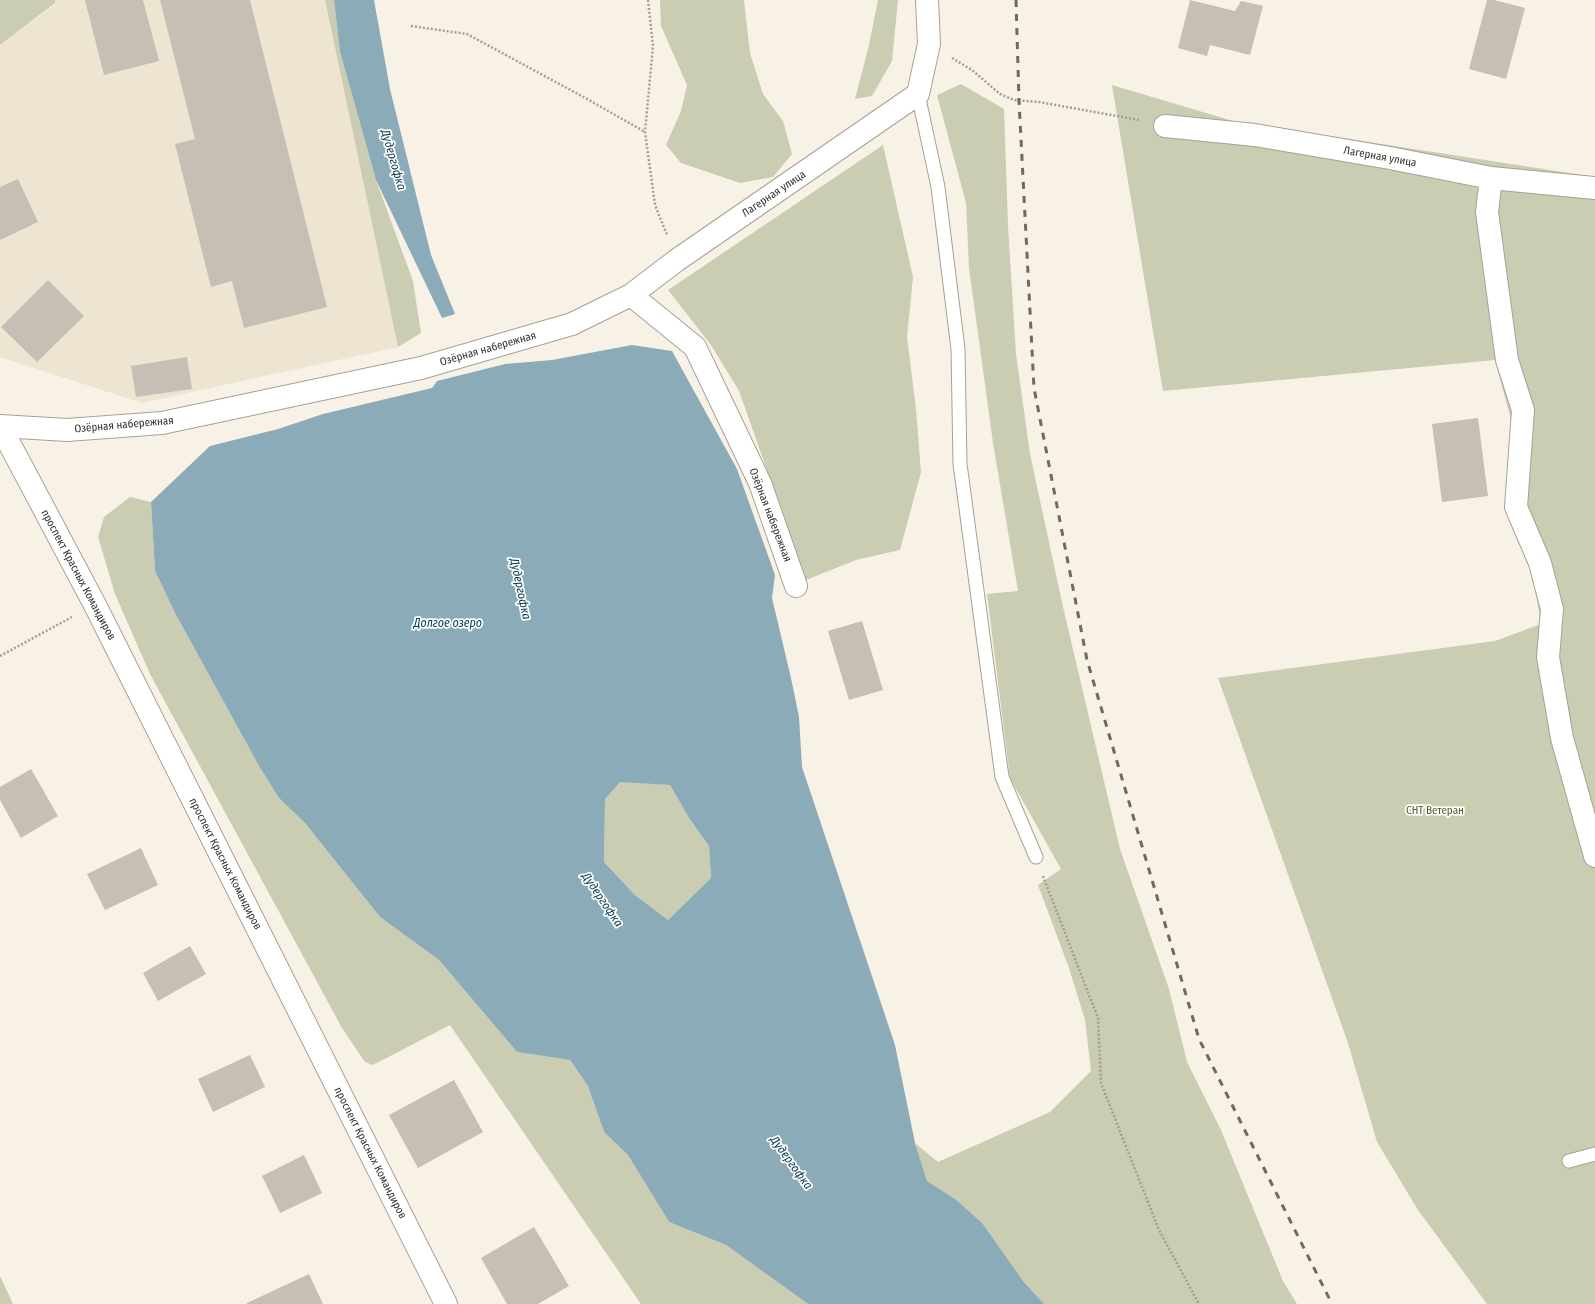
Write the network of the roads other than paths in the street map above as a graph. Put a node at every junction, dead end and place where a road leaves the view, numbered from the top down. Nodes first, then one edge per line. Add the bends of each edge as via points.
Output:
1 (927, 0) edge
2 (918, 94) junction
3 (1165, 126) road end
4 (1491, 178) junction
5 (1595, 188) edge
6 (631, 295) junction
7 (0, 426) edge
8 (796, 586) dead end
9 (1595, 856) edge
10 (1036, 857) road end
11 (1595, 1154) edge
12 (1569, 1161) dead end
13 (446, 1304) edge

1 - 2 street via 929,44
2 - 6 street, Лагерная улица via 677,260
2 - 10 lane via 938,187 957,341 960,464 1002,777
3 - 4 street, Лагерная улица via 1255,135
4 - 5 street, Лагерная улица
4 - 9 street via 1487,212 1507,360 1523,410 1516,507 1540,563 1552,609 1548,657 1562,738
6 - 7 street, Озёрная набережная via 572,324 421,368 162,423 67,430
6 - 8 street, Озёрная набережная via 695,347 760,483
7 - 13 street, проспект Красных Командиров via 95,605
11 - 12 lane

